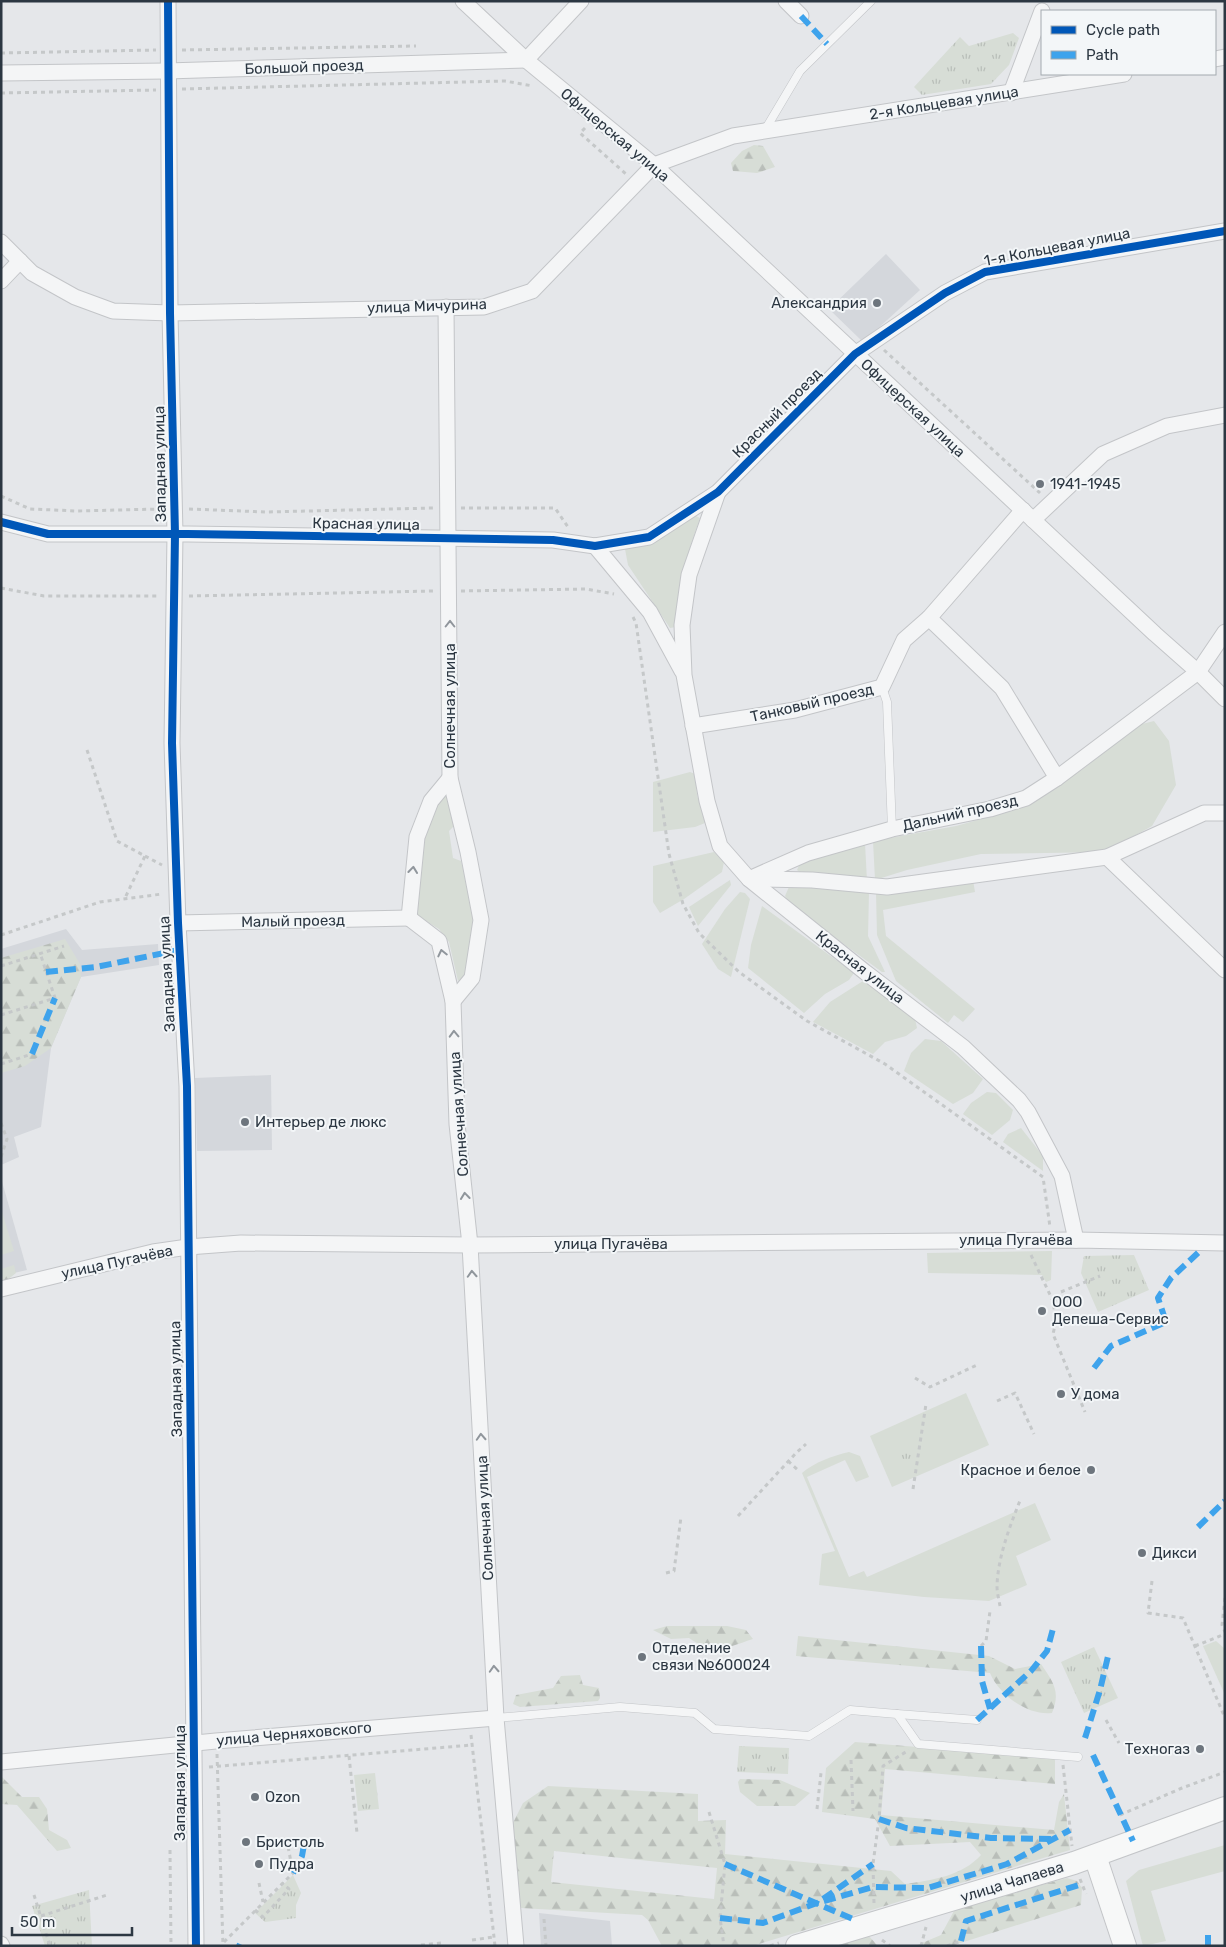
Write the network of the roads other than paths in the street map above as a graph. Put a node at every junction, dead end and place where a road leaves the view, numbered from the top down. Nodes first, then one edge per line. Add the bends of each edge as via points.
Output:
1 (168, 1) edge
2 (463, 1) edge
3 (581, 1) edge
4 (786, 1) edge
5 (871, 1) edge
6 (1041, 14) edge
7 (801, 16) dead end
8 (526, 60) junction
9 (168, 71) junction
10 (1, 73) edge
11 (1118, 75) edge
12 (1011, 93) junction
13 (764, 131) junction
14 (654, 165) junction
15 (1225, 230) edge
16 (1, 242) edge
17 (20, 261) junction
18 (1, 281) edge
19 (446, 307) junction
20 (170, 313) junction
21 (855, 354) junction
22 (1225, 415) edge
23 (718, 492) junction
24 (1028, 515) junction
25 (1, 522) edge
26 (175, 534) junction
27 (449, 539) junction
28 (595, 546) junction
29 (929, 618) junction
30 (1225, 632) edge
31 (1198, 672) junction
32 (684, 675) junction
33 (882, 687) junction
34 (1225, 700) edge
35 (693, 726) junction
36 (450, 778) junction
37 (1056, 778) junction
38 (1225, 813) edge
39 (892, 829) junction
40 (1107, 858) junction
41 (749, 879) junction
42 (409, 918) junction
43 (178, 923) junction
44 (1225, 970) edge
45 (453, 1001) junction
46 (1076, 1240) junction
47 (1225, 1243) edge
48 (470, 1245) junction
49 (188, 1247) junction
50 (1, 1289) edge
51 (897, 1714) junction
52 (496, 1718) junction
53 (977, 1720) dead end
54 (194, 1743) junction
55 (1078, 1758) road end
56 (1, 1762) edge
57 (1225, 1808) edge
58 (1094, 1856) junction
59 (196, 1946) edge
60 (516, 1946) edge
61 (797, 1946) edge
62 (1125, 1946) edge

1 - 9 street, Западная улица
2 - 8 street, Офицерская улица
3 - 8 street
4 - 7 street
5 - 13 lane via 800,71
6 - 12 street
8 - 9 street, Большой проезд
8 - 14 street, Офицерская улица
9 - 10 street, Большой проезд
9 - 20 street, Западная улица
11 - 12 street, 2-я Кольцевая улица
12 - 13 street, 2-я Кольцевая улица
13 - 14 street, улица Мичурина via 733,136
14 - 19 street, улица Мичурина via 532,291 484,307
14 - 21 street, Офицерская улица
15 - 21 street, 1-я Кольцевая улица via 985,272 945,293
16 - 17 street, улица Мичурина
17 - 18 street
17 - 20 street, улица Мичурина via 32,273 76,297 113,311
19 - 20 street, улица Мичурина
19 - 27 street, Солнечная улица
20 - 26 street, Западная улица
21 - 23 street, Красный проезд
21 - 24 street, Офицерская улица
22 - 24 street, Танковый проезд via 1166,426 1103,454 1052,503
23 - 28 street, Красная улица via 649,536
23 - 32 street, Красная улица via 689,575 682,625
24 - 29 street, Танковый проезд
24 - 31 street, Офицерская улица
25 - 26 street, Красная улица via 48,534
26 - 27 street, Красная улица
26 - 43 street, Западная улица via 172,743
27 - 28 street, Красная улица via 553,540
36 -> 27 street, Солнечная улица
28 - 32 street, Красная улица via 650,612
29 - 33 street, Танковый проезд via 904,640
29 - 37 street via 1002,688
30 - 31 street
31 - 34 street, Офицерская улица
31 - 37 street, Дальний проезд
32 - 35 street, Красная улица
33 - 35 street, Танковый проезд via 795,710
33 - 39 lane via 887,702
35 - 41 street, Красная улица via 707,802 720,846
42 -> 36 street, Солнечная улица via 417,837 431,801
36 - 45 street via 481,920 472,978
37 - 39 street, Дальний проезд via 1026,798 990,809
38 - 40 street via 1204,813
39 - 41 street, Дальний проезд via 808,853
40 - 41 street via 887,887 812,880
40 - 44 street
41 - 46 street, Красная улица via 963,1047 1019,1100 1062,1176
42 - 43 street, Малый проезд
45 -> 42 street, Солнечная улица via 439,941
43 - 49 street, Западная улица via 187,1086
48 -> 45 street, Солнечная улица via 457,1124
46 - 47 street, улица Пугачёва
46 - 48 street, улица Пугачёва
48 - 49 street, улица Пугачёва via 241,1243
52 -> 48 street, Солнечная улица
49 - 50 street, улица Пугачёва via 153,1252
49 - 54 street, Западная улица
51 - 52 lane via 850,1710 810,1736 714,1729 695,1713 628,1707
51 - 53 lane
51 - 55 lane via 918,1744
52 - 54 street, улица Черняховского
52 - 60 street, Солнечная улица
54 - 56 street, улица Черняховского
54 - 59 street, Западная улица
57 - 58 street, улица Чапаева
58 - 61 street, улица Чапаева
58 - 62 street

